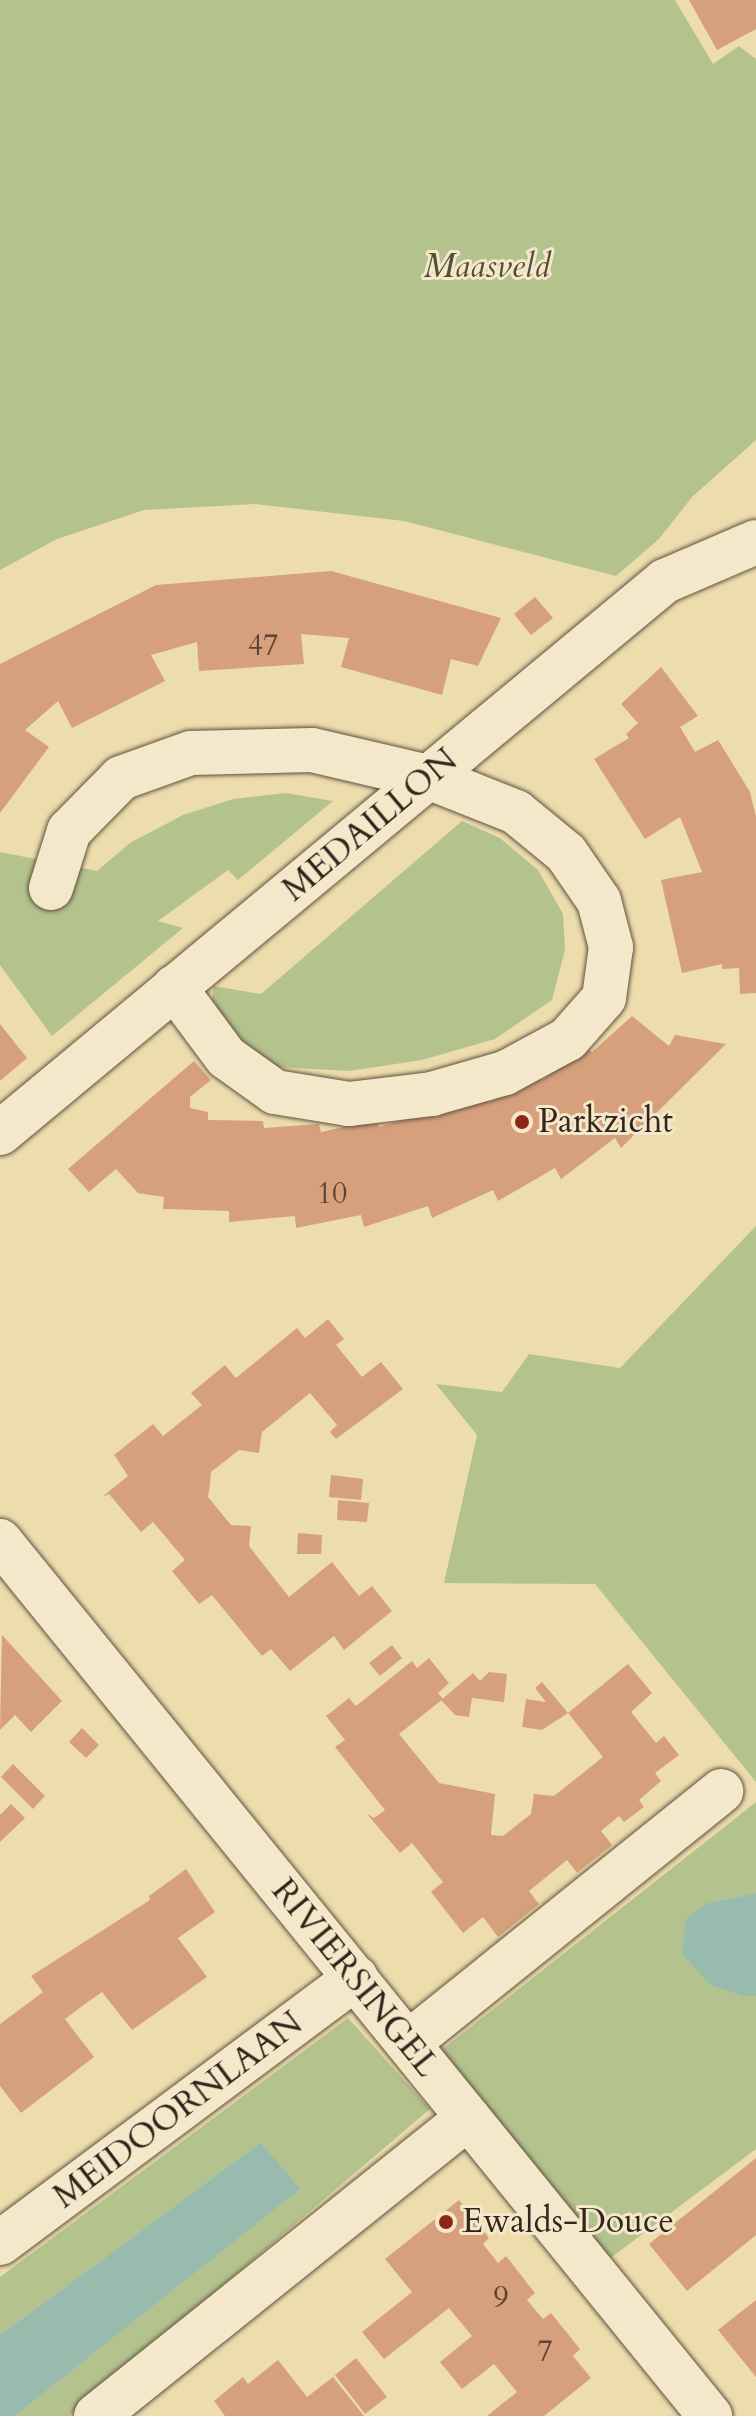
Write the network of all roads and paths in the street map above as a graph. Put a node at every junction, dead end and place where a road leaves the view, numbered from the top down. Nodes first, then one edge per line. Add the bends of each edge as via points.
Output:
1 (756, 542) edge
2 (428, 777) junction
3 (51, 888) dead end
4 (174, 987) junction
5 (0, 1133) edge
6 (0, 1541) edge
7 (721, 1791) dead end
8 (356, 1978) junction
9 (408, 2043) junction
10 (468, 2118) junction
11 (0, 2243) edge
12 (96, 2416) edge
13 (710, 2416) edge

1 - 2 street, MEDAILLON via 665,581
2 - 3 street via 312,750 191,753 121,778 69,831
2 - 4 street, MEDAILLON
2 - 4 street via 516,812 566,853 599,901 611,947 604,998 568,1039 505,1073 432,1094 349,1104 275,1092 226,1057
4 - 5 street, MEDAILLON
6 - 8 street, RIVIERSINGEL
7 - 9 street
8 - 9 street, RIVIERSINGEL
8 - 11 street, MEIDOORNLAAN
9 - 10 street, RIVIERSINGEL
10 - 12 street
10 - 13 street, RIVIERSINGEL

